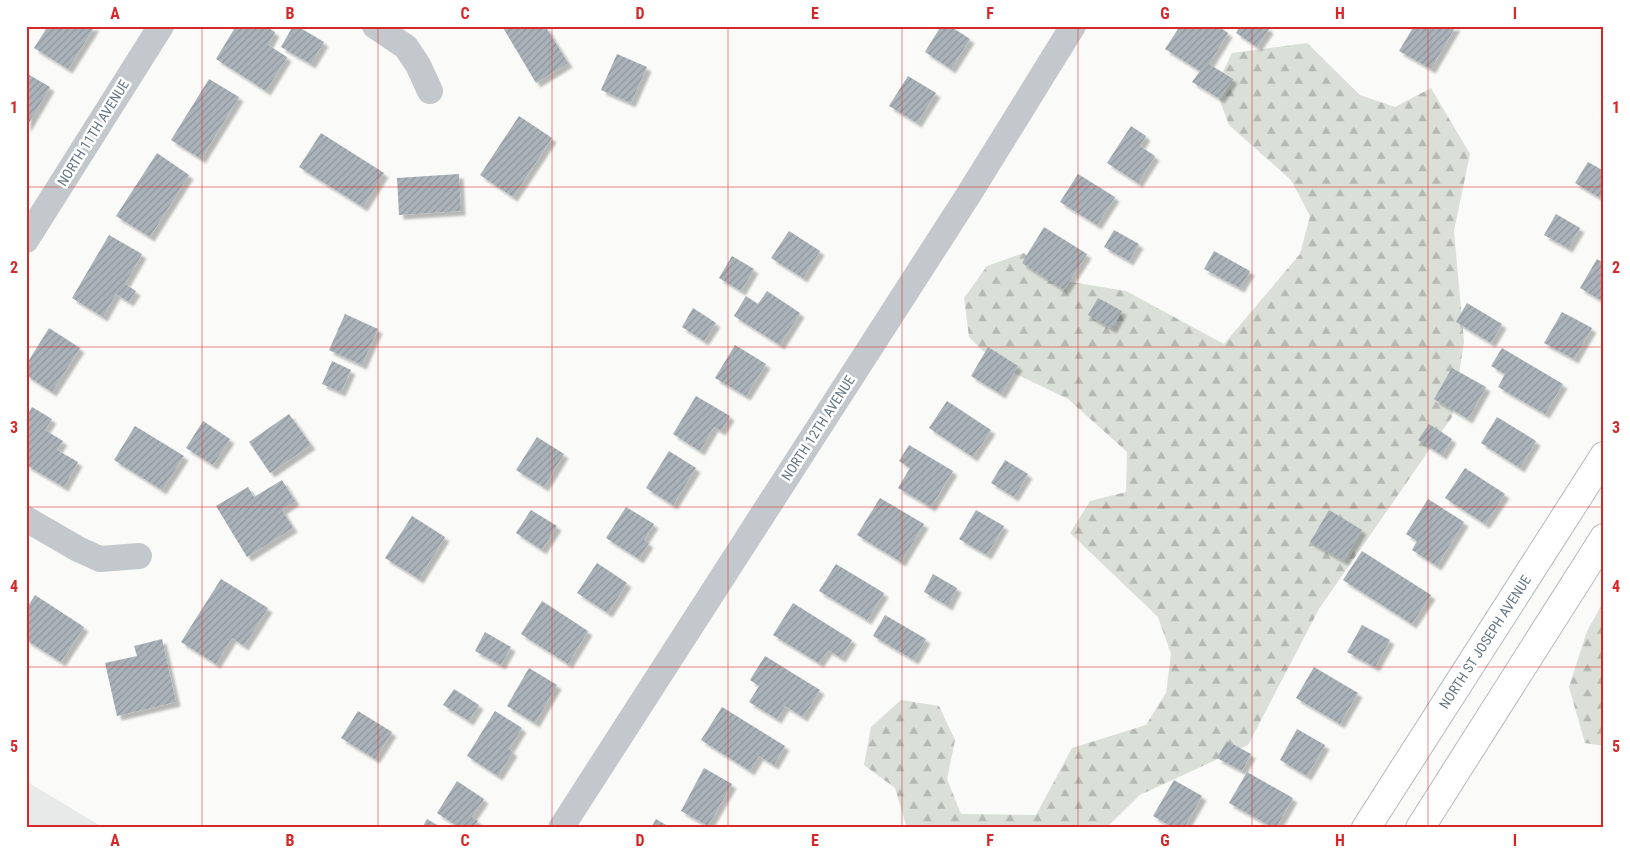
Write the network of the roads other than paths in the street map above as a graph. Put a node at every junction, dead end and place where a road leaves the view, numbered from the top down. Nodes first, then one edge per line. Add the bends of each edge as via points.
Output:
1 (161, 26) edge
2 (375, 26) edge
3 (1073, 26) edge
4 (430, 91) dead end
5 (26, 240) edge
6 (1604, 456) edge
7 (26, 519) edge
8 (1604, 538) edge
9 (139, 556) dead end
10 (561, 828) edge
11 (1366, 828) edge
12 (1420, 828) edge

1 - 5 street, NORTH 11TH AVENUE
2 - 4 street via 406,47
3 - 10 street, NORTH 12TH AVENUE via 969,194
6 - 11 main road, NORTH ST JOSEPH AVENUE
7 - 9 street via 100,559
8 - 12 main road

